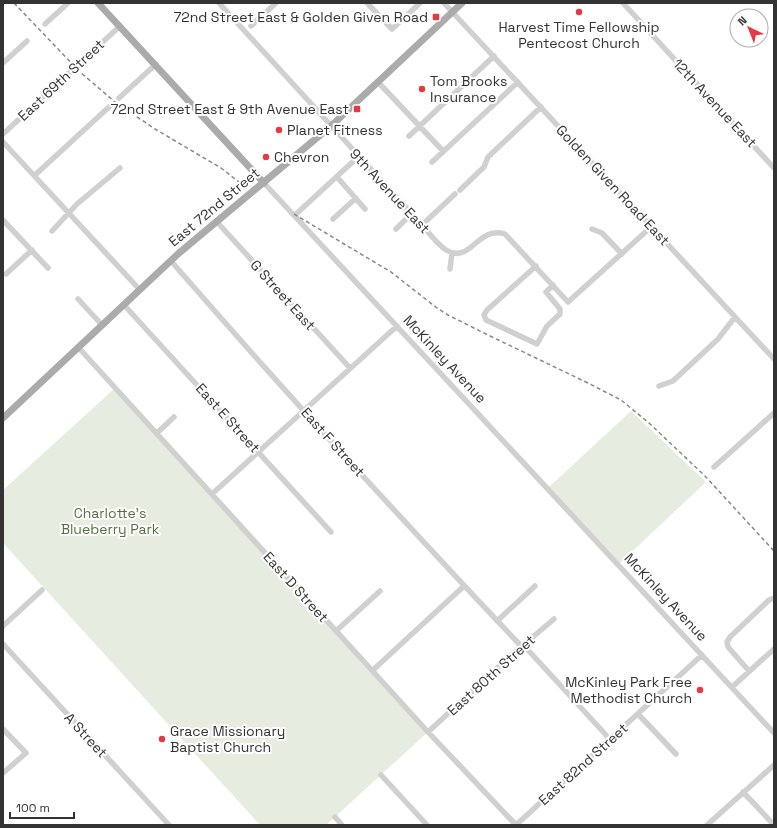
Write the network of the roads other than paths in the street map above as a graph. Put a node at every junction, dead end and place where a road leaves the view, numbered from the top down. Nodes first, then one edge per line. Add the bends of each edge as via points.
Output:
1 (68, 3) edge
2 (98, 3) edge
3 (219, 3) edge
4 (276, 3) edge
5 (368, 3) edge
6 (420, 3) edge
7 (444, 3) edge
8 (462, 3) edge
9 (623, 3) edge
10 (453, 12) junction
11 (45, 24) dead end
12 (120, 26) junction
13 (251, 26) dead end
14 (27, 41) dead end
15 (494, 56) junction
16 (3, 63) edge
17 (156, 64) junction
18 (378, 82) junction
19 (518, 82) junction
20 (119, 98) dead end
21 (109, 107) dead end
22 (541, 107) junction
23 (331, 126) junction
24 (419, 126) junction
25 (3, 134) edge
26 (408, 136) dead end
27 (3, 142) edge
28 (443, 151) junction
29 (359, 156) junction
30 (432, 162) dead end
31 (120, 168) dead end
32 (774, 168) edge
33 (35, 175) junction
34 (337, 177) junction
35 (264, 183) junction
36 (356, 198) junction
37 (365, 209) dead end
38 (69, 212) junction
39 (412, 214) junction
40 (295, 215) junction
41 (332, 219) dead end
42 (3, 220) edge
43 (217, 222) junction
44 (422, 225) junction
45 (651, 227) junction
46 (396, 229) dead end
47 (592, 229) dead end
48 (52, 231) dead end
49 (32, 250) junction
50 (452, 253) junction
51 (622, 254) junction
52 (171, 262) junction
53 (536, 266) junction
54 (48, 268) dead end
55 (450, 269) dead end
56 (6, 274) dead end
57 (553, 285) junction
58 (140, 290) junction
59 (78, 299) dead end
60 (124, 305) junction
61 (735, 317) junction
62 (102, 325) junction
63 (396, 326) junction
64 (78, 347) junction
65 (774, 359) edge
66 (350, 368) junction
67 (659, 386) dead end
68 (304, 410) junction
69 (774, 413) edge
70 (174, 417) dead end
71 (3, 418) edge
72 (157, 434) junction
73 (258, 452) junction
74 (714, 467) dead end
75 (212, 494) junction
76 (331, 532) dead end
77 (464, 586) junction
78 (534, 586) dead end
79 (42, 590) dead end
80 (380, 591) dead end
81 (774, 598) edge
82 (554, 619) dead end
83 (497, 621) junction
84 (3, 626) edge
85 (336, 631) junction
86 (3, 644) edge
87 (521, 646) junction
88 (774, 650) edge
89 (702, 655) junction
90 (372, 670) junction
91 (749, 671) junction
92 (732, 687) junction
93 (638, 714) junction
94 (3, 729) edge
95 (428, 732) junction
96 (774, 733) edge
97 (609, 740) junction
98 (676, 754) dead end
99 (774, 765) edge
100 (3, 773) edge
101 (381, 775) dead end
102 (744, 792) junction
103 (335, 817) dead end
104 (774, 824) edge
105 (169, 825) edge
106 (342, 825) edge
107 (427, 825) edge
108 (516, 825) edge
109 (706, 825) edge

1 - 11 street
2 - 12 main road, McKinley Avenue
3 - 23 street, 9th Avenue East
4 - 13 street
5 - 6 street via 392,29
7 - 10 street, Golden Given Road East
8 - 10 main road, East 72nd Street
9 - 32 street, 12th Avenue East
10 - 15 street, Golden Given Road East
10 - 18 main road, East 72nd Street
12 - 17 main road, McKinley Avenue
12 - 25 street, East 69th Street
14 - 16 street
15 - 19 street, Golden Given Road East
15 - 24 street
17 - 20 street
17 - 35 main road, McKinley Avenue
18 - 23 main road, East 72nd Street
18 - 24 street
19 - 22 street, Golden Given Road East
19 - 28 street
21 - 33 street
22 - 44 street via 488,157 484,167
22 - 45 street, Golden Given Road East
23 - 29 street, 9th Avenue East
23 - 35 main road, East 72nd Street
24 - 26 street
24 - 28 street
27 - 33 street
28 - 30 street
29 - 34 street
29 - 39 street, 9th Avenue East
31 - 38 street
33 - 38 street
34 - 36 street
34 - 40 street
35 - 40 street, McKinley Avenue
35 - 43 main road, East 72nd Street
36 - 37 street
36 - 41 street
38 - 48 street
38 - 58 street
39 - 44 street, 9th Avenue East
39 - 46 street
40 - 63 street, McKinley Avenue
42 - 49 street
43 - 52 main road, East 72nd Street
43 - 66 street, G Street East
44 - 50 street, 9th Avenue East via 442,247
45 - 51 street
45 - 61 street, Golden Given Road East
47 - 51 street via 602,233
49 - 54 street
49 - 56 street
50 - 53 street via 466,251 484,235 497,232 509,237
50 - 55 street
51 - 57 street via 568,302
52 - 58 main road, East 72nd Street
52 - 68 street, East F Street
53 - 57 street
53 - 57 street via 485,312 486,320 537,344 547,326 560,314 560,309 546,292
58 - 60 main road, East 72nd Street
59 - 62 street
60 - 62 main road, East 72nd Street
60 - 73 street, East E Street
61 - 65 street, Golden Given Road East
61 - 67 street via 718,339 672,381
62 - 64 main road, East 72nd Street
63 - 66 street
63 - 89 street, McKinley Avenue
64 - 71 main road, East 72nd Street
64 - 72 street, East D Street
66 - 68 street
68 - 73 street
68 - 77 street, East F Street
69 - 74 street
70 - 72 street
72 - 75 street, East D Street
73 - 75 street
73 - 76 street, East E Street
75 - 85 street, East D Street
77 - 83 street, East F Street
77 - 90 street
78 - 83 street
79 - 84 street
80 - 85 street
81 - 91 street via 727,642 728,647
82 - 87 street, East 80th Street
83 - 87 street, East F Street
85 - 90 street, East D Street
86 - 105 street, A Street
87 - 95 street, East 80th Street
87 - 97 street, East F Street via 528,650
88 - 91 street
89 - 92 street, McKinley Avenue
89 - 93 street, East 82nd Street
90 - 95 street, East D Street
91 - 92 street
92 - 96 street, McKinley Avenue
93 - 97 street, East 82nd Street
93 - 98 street
94 - 100 street via 26,753
95 - 108 street, East D Street
97 - 108 street, East 82nd Street
99 - 102 street
101 - 107 street
102 - 104 street
102 - 109 street
103 - 106 street

